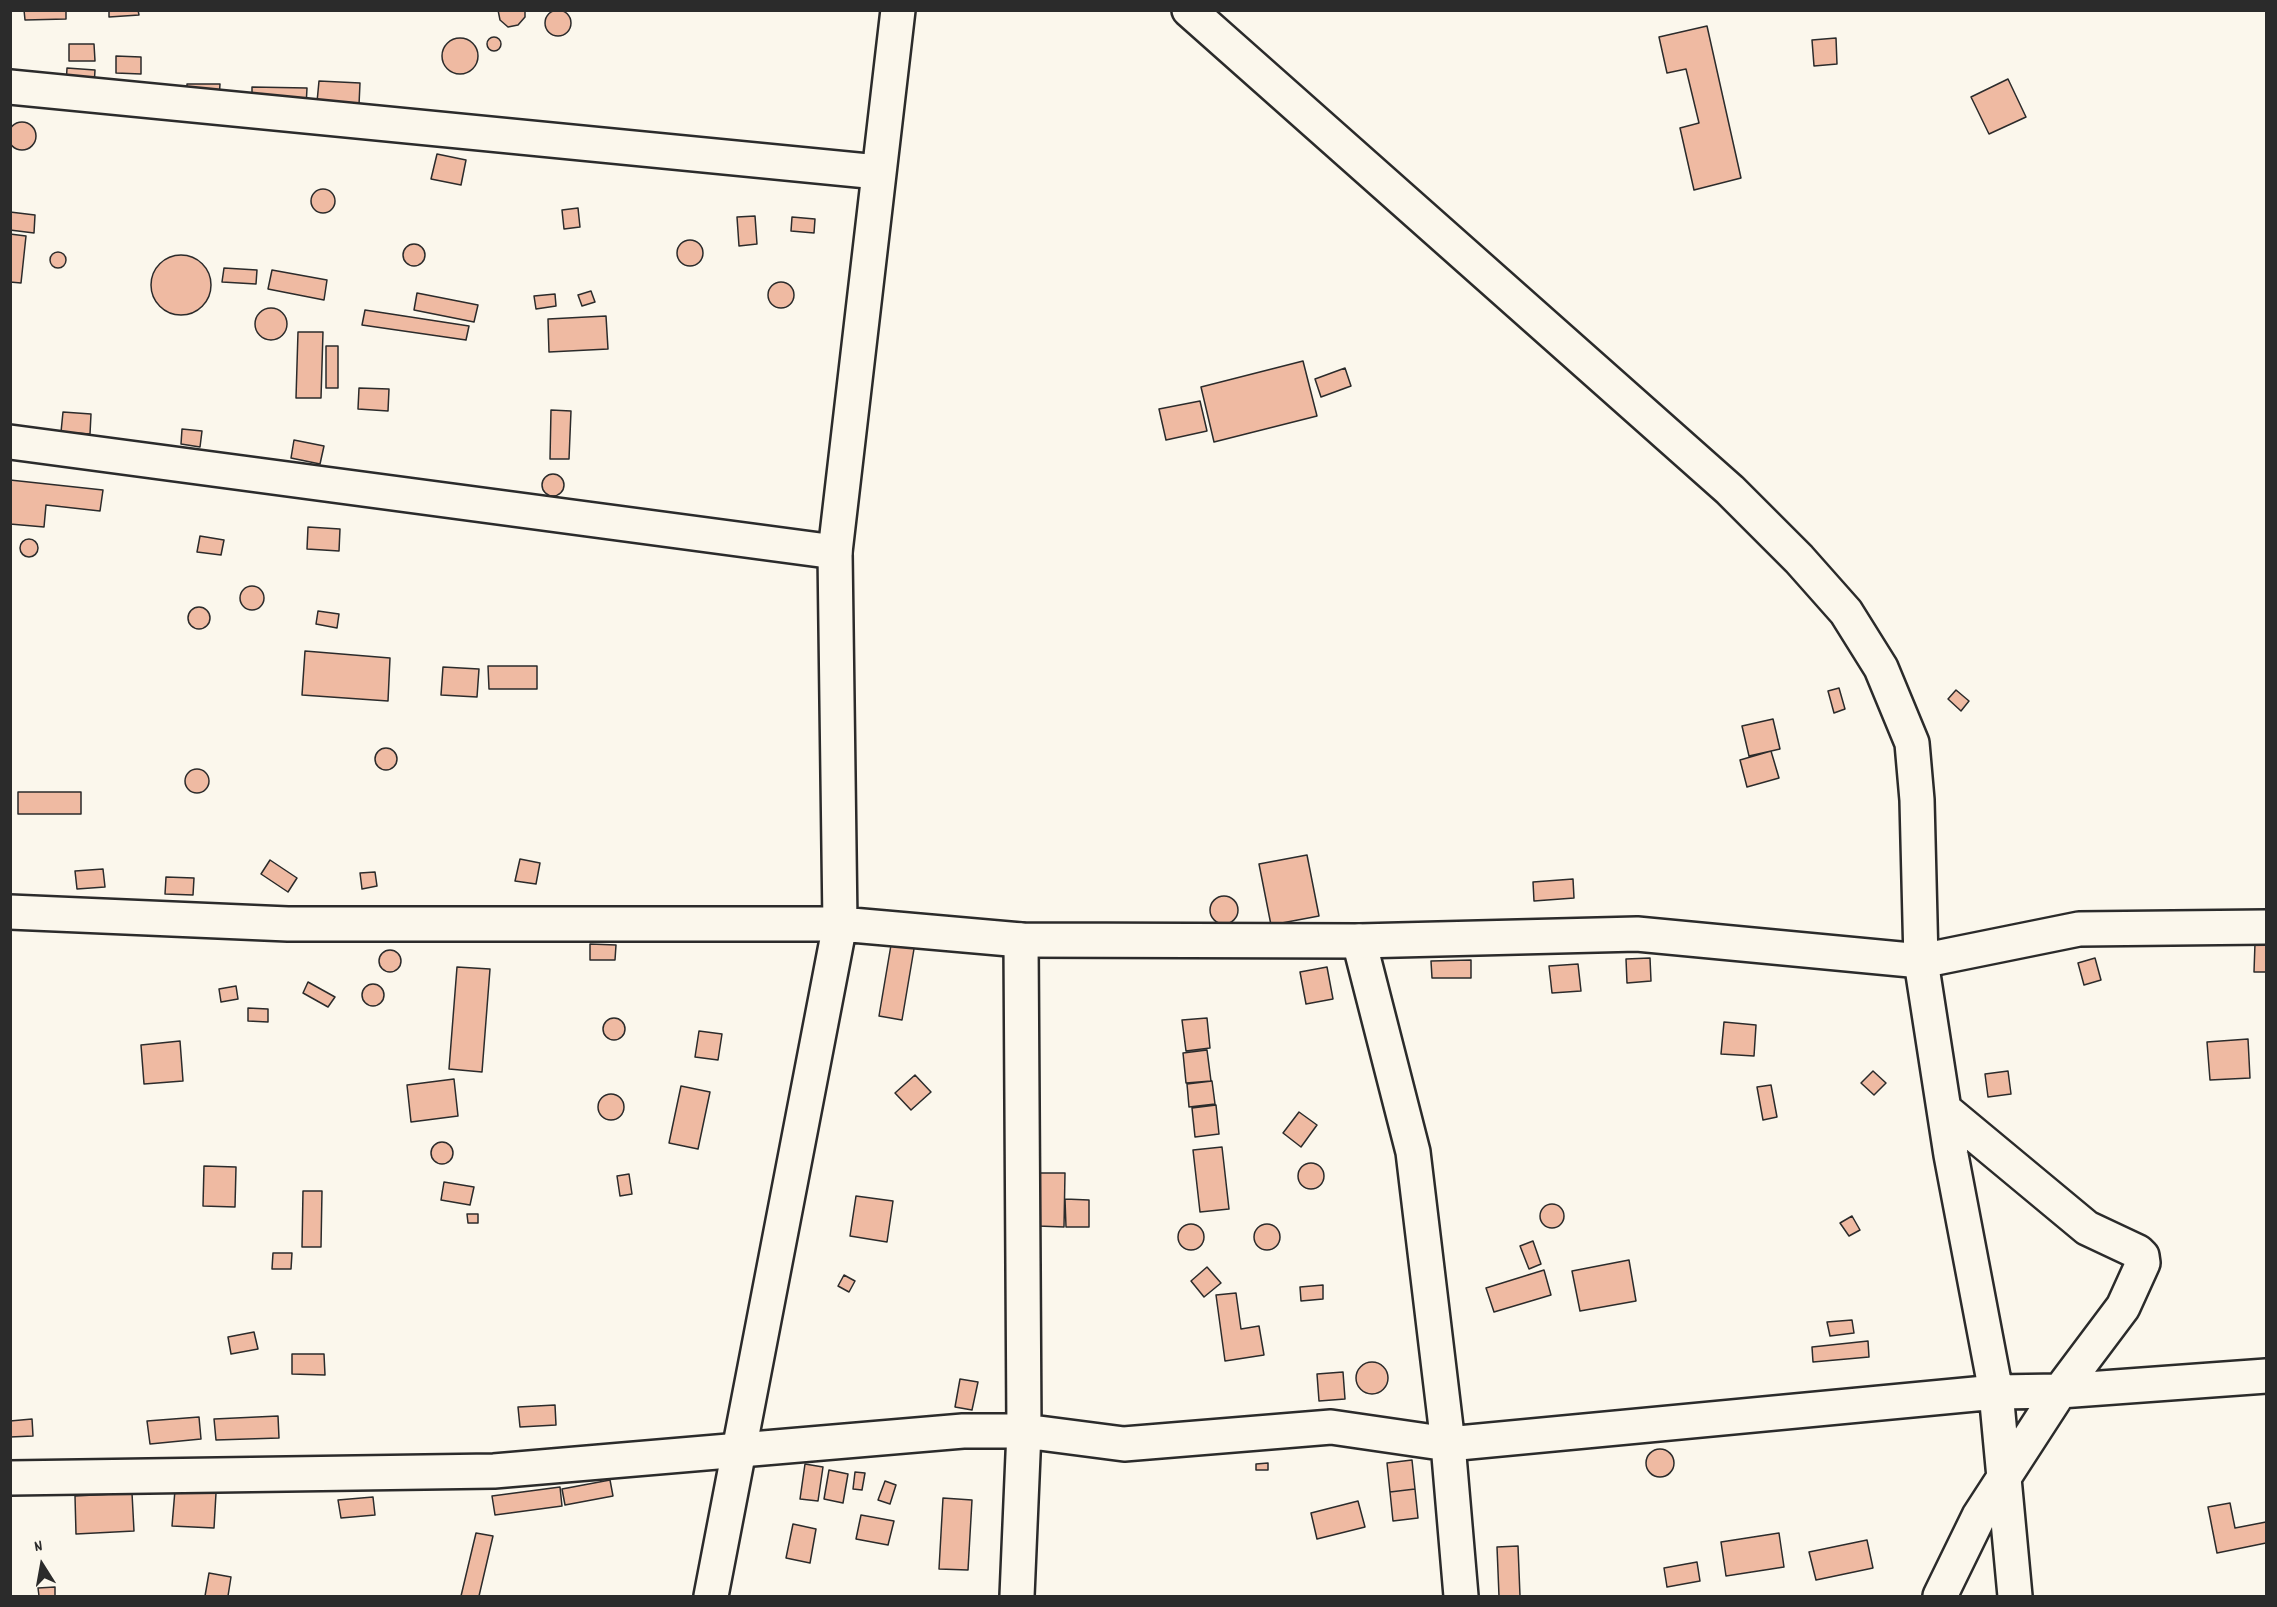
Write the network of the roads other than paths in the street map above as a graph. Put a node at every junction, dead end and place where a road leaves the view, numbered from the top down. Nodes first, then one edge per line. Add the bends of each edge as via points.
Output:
1 (898, 10) edge
2 (1189, 10) edge
3 (10, 87) edge
4 (878, 172) junction
5 (10, 442) edge
6 (835, 552) junction
7 (10, 912) edge
8 (840, 924) junction
9 (2266, 927) edge
10 (1021, 940) junction
11 (1359, 940) junction
12 (1921, 961) junction
13 (1945, 1110) junction
14 (2266, 1376) edge
15 (2060, 1390) junction
16 (1996, 1392) junction
17 (1024, 1431) junction
18 (1448, 1444) junction
19 (741, 1452) junction
20 (10, 1478) edge
21 (2004, 1478) junction
22 (711, 1596) edge
23 (1017, 1596) edge
24 (1461, 1596) edge
25 (1940, 1596) edge
26 (2015, 1596) edge

1 - 4 street
2 - 12 street via 1730,489 1846,612 1881,668 1912,743
3 - 4 street
4 - 6 street
5 - 6 street
6 - 8 street
7 - 8 street via 288,924
8 - 10 street
8 - 19 street
9 - 12 street via 2079,929
10 - 11 street
10 - 17 street
11 - 12 street via 1637,934
11 - 18 street via 1413,1152
12 - 13 street
13 - 15 street via 2087,1228 2142,1256 2143,1263 2123,1307
13 - 16 street
14 - 15 street
15 - 16 street
15 - 21 street
16 - 18 street
16 - 21 street
17 - 18 street via 1124,1444 1331,1427
17 - 19 street via 963,1431
17 - 23 street
18 - 24 street
19 - 20 street via 494,1471
19 - 22 street
21 - 25 street via 1979,1516
21 - 26 street

